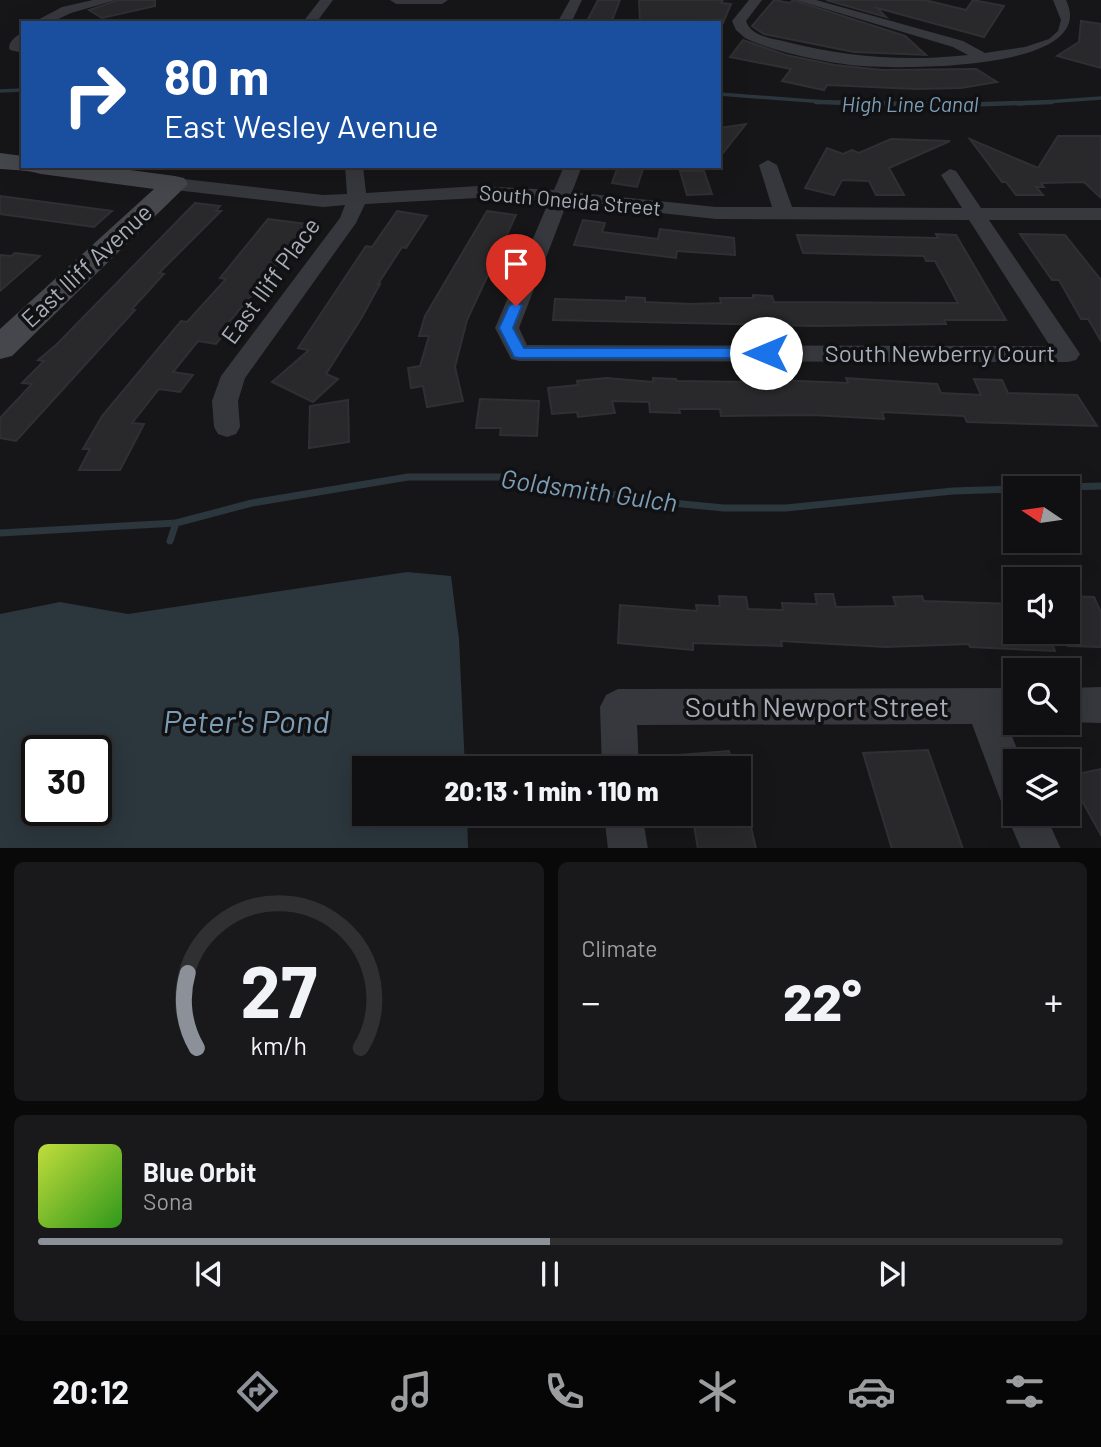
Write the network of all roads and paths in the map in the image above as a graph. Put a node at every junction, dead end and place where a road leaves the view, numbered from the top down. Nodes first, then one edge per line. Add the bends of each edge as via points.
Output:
1 (110, 0) edge
2 (327, 0) edge
3 (396, 0) edge
4 (442, 0) edge
5 (576, 0) edge
6 (756, 0) edge
7 (802, 0) edge
8 (1059, 0) edge
9 (49, 4) dead end
10 (67, 10) junction
11 (43, 21) edge
12 (311, 21) edge
13 (565, 21) edge
14 (982, 57) junction
15 (0, 161) edge
16 (21, 164) edge
17 (768, 165) dead end
18 (56, 168) edge
19 (354, 168) edge
20 (572, 168) edge
21 (950, 175) dead end
22 (174, 184) junction
23 (561, 197) junction
24 (357, 200) junction
25 (974, 212) junction
26 (784, 213) junction
27 (1101, 214) edge
28 (0, 348) edge
29 (227, 427) dead end
30 (1080, 705) edge
31 (1101, 705) edge
32 (999, 706) edge
33 (1007, 749) edge
34 (620, 756) edge
35 (625, 826) edge
36 (1030, 826) edge
37 (628, 848) edge
38 (1041, 848) edge

1 - 10 street
2 - 12 street
3 - 4 street
5 - 13 street
6 - 14 street via 740,16 741,29 752,37 799,50 884,63
7 - 14 street via 958,44
8 - 14 street via 1069,21 1059,41
9 - 10 street
10 - 11 street
15 - 16 street
17 - 26 street
18 - 22 street, South Oneida Street
19 - 24 street
20 - 23 street
21 - 25 street
22 - 24 street, South Oneida Street via 291,199
22 - 28 street, East Iliff Avenue
23 - 24 street, South Oneida Street via 478,192
23 - 25 street, South Newberry Court via 506,328 519,353 1068,354
23 - 26 street, South Oneida Street via 664,209
24 - 29 street, East Iliff Place via 349,219 233,376 225,401
25 - 26 street, South Oneida Street
25 - 27 street, South Oneida Street
30 - 31 street
32 - 33 street
32 - 34 street, South Newport Street via 618,707
35 - 37 street
36 - 38 street

